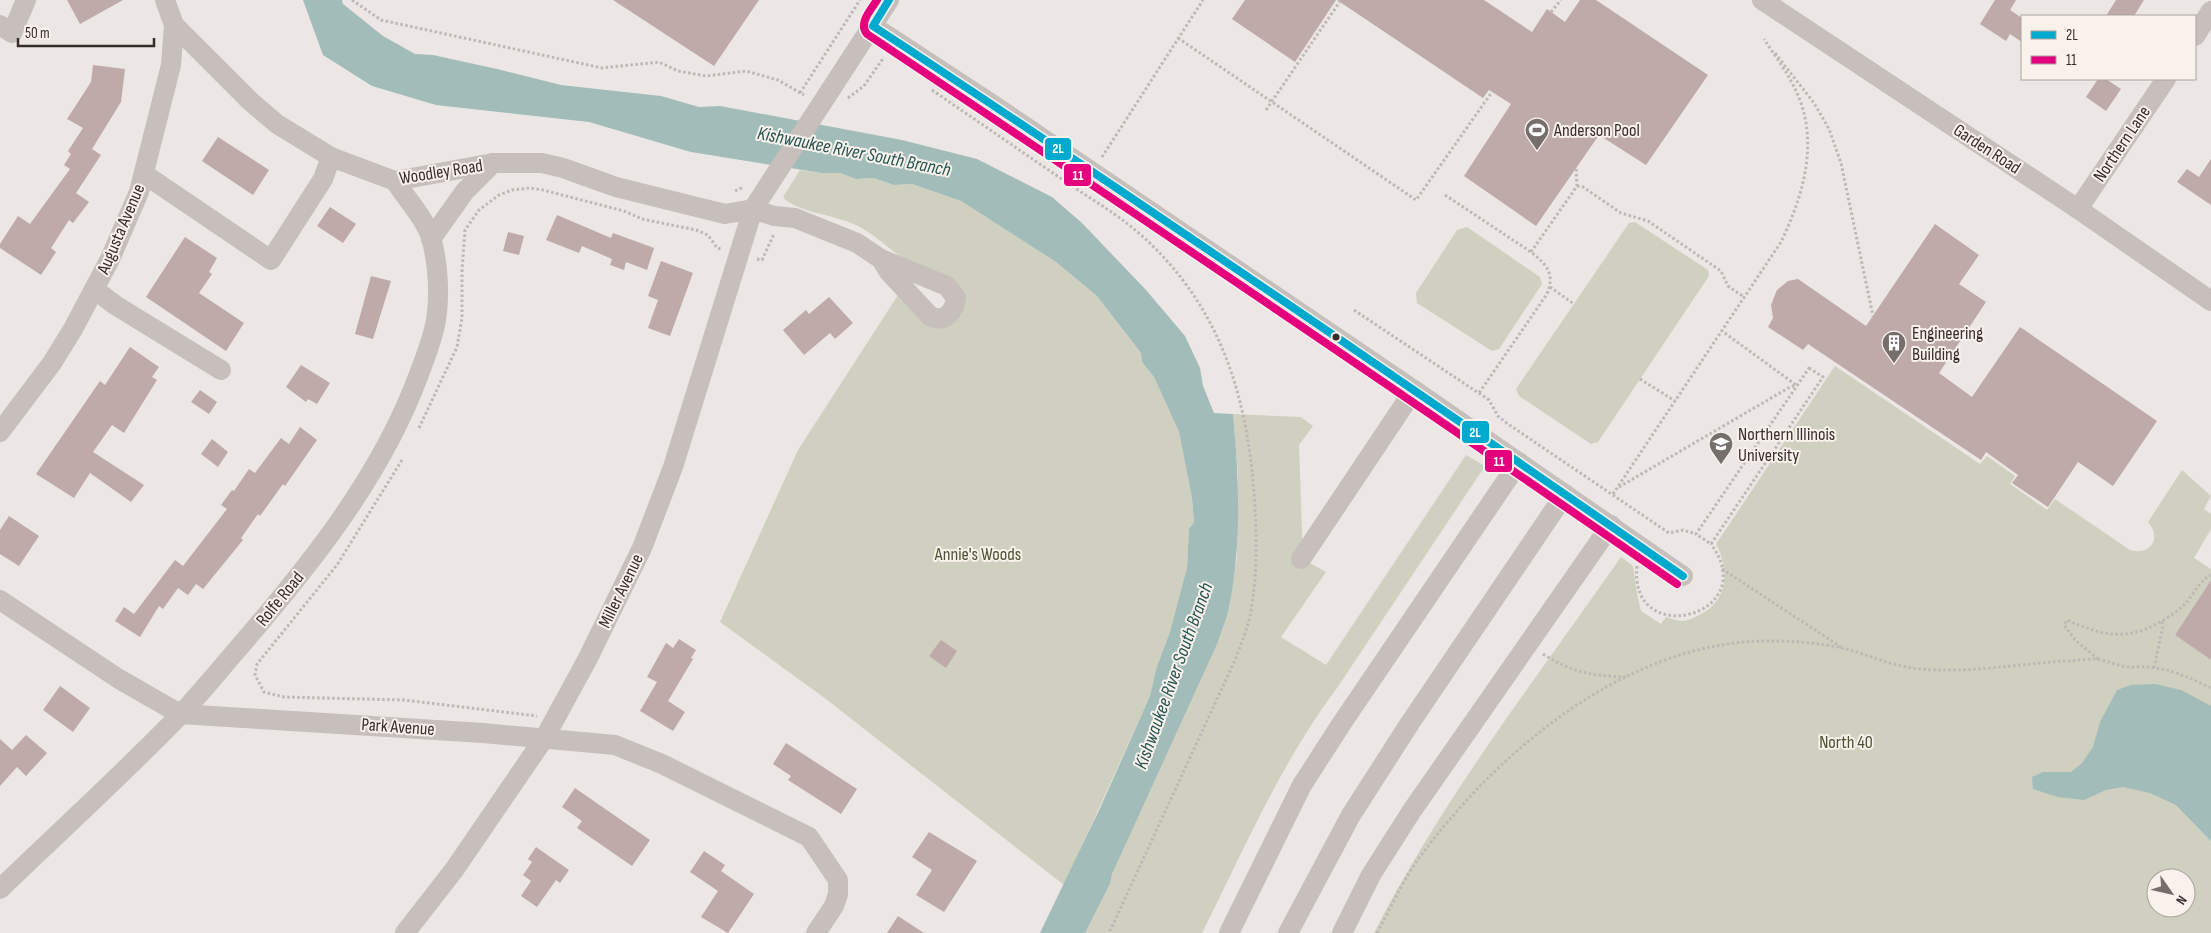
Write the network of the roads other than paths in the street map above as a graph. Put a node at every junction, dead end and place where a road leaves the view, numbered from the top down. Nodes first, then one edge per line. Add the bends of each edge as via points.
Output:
1 (26, 0) edge
2 (165, 0) edge
3 (889, 0) edge
4 (1762, 0) edge
5 (2211, 11) edge
6 (0, 25) edge
7 (174, 25) junction
8 (873, 26) junction
9 (2196, 34) edge
10 (2165, 80) edge
11 (331, 157) junction
12 (493, 163) junction
13 (144, 174) junction
14 (394, 182) junction
15 (753, 209) junction
16 (2078, 209) junction
17 (431, 239) junction
18 (881, 259) dead end
19 (94, 289) junction
20 (2211, 302) edge
21 (221, 370) dead end
22 (1414, 390) junction
23 (0, 432) edge
24 (1520, 462) junction
25 (1565, 494) junction
26 (1611, 525) junction
27 (1300, 559) dead end
28 (1683, 576) dead end
29 (0, 600) edge
30 (180, 714) junction
31 (545, 737) junction
32 (0, 890) edge
33 (405, 933) edge
34 (816, 933) edge
35 (1229, 933) edge
36 (1288, 933) edge
37 (1342, 933) edge

1 - 6 street via 12,33
2 - 7 street, Augusta Avenue
3 - 8 street, Miller Avenue
4 - 16 street, Garden Road
5 - 9 street
7 - 11 street, Woodley Road via 250,102 277,124
7 - 13 street, Augusta Avenue via 171,65
8 - 15 street, Miller Avenue
8 - 22 street
10 - 16 street, Northern Lane
11 - 13 street via 323,179 271,260
11 - 14 street, Woodley Road
12 - 14 street, Woodley Road
12 - 15 street, Woodley Road via 542,163 616,187 725,214
12 - 17 street via 465,191
13 - 19 street, Augusta Avenue via 110,259
14 - 17 street, Rolfe Road via 425,225
15 - 18 street via 795,218 829,231 857,243
15 - 31 street, Miller Avenue via 683,439 642,548
16 - 20 street, Garden Road
17 - 30 street, Rolfe Road via 436,268 436,320 397,427 358,492 301,574
19 - 21 street
19 - 23 street, Augusta Avenue via 52,363
22 - 24 street
22 - 27 street
24 - 25 street
24 - 35 street via 1302,785
25 - 26 street
25 - 36 street via 1351,815
26 - 28 street
26 - 37 street via 1411,812 1371,875
29 - 30 street, Park Avenue via 119,679
30 - 31 street, Park Avenue
30 - 32 street, Rolfe Road
31 - 33 street, Miller Avenue via 454,870
31 - 34 street, Park Avenue via 615,745 662,764 809,837 838,880 834,906

